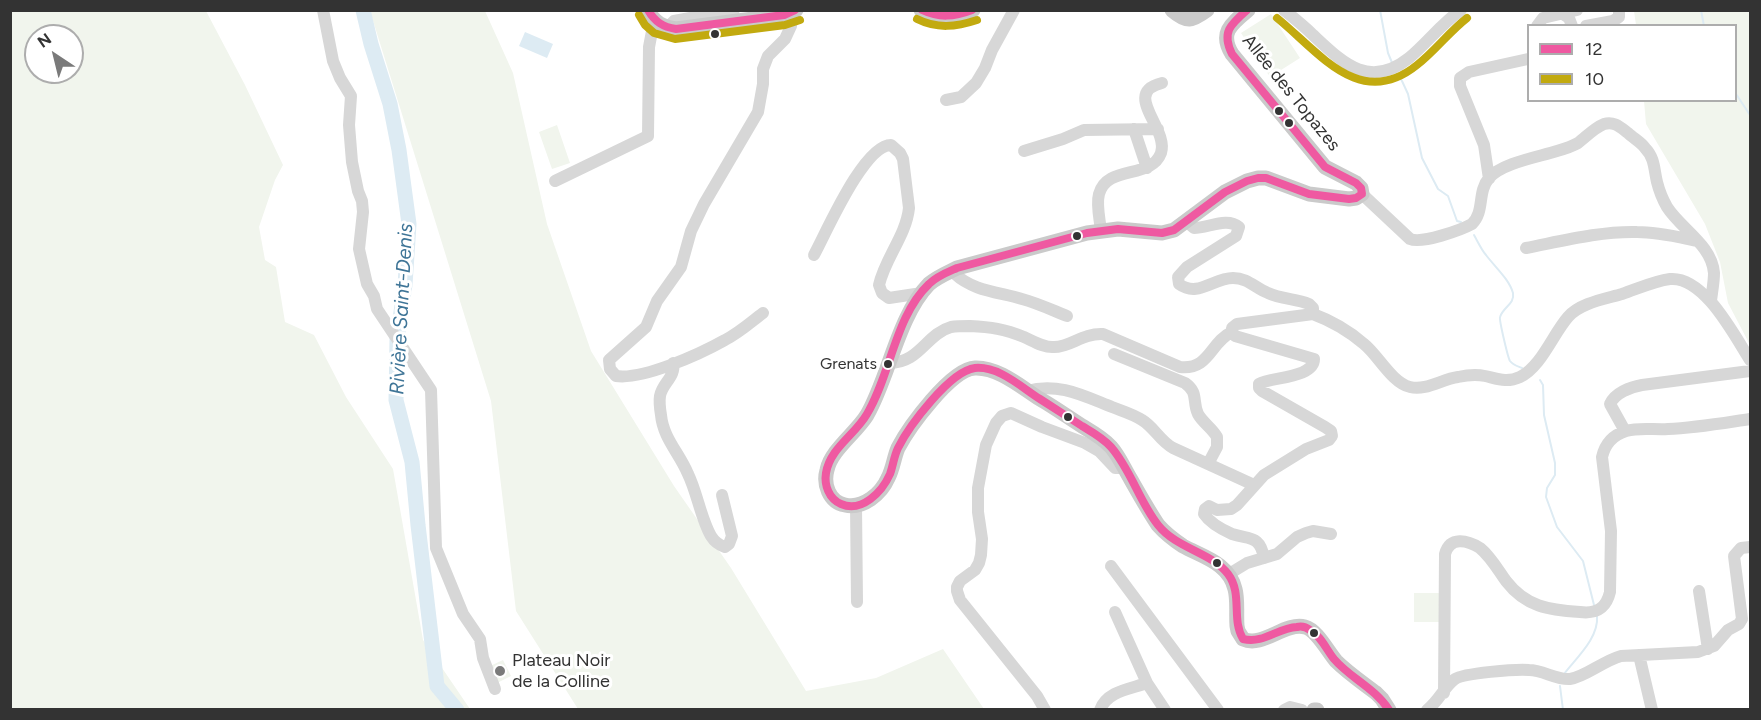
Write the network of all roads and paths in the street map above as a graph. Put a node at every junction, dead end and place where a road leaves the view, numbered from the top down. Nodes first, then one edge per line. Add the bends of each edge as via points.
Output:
1 (323, 10) edge
2 (734, 10) edge
3 (921, 10) edge
4 (973, 10) edge
5 (1014, 10) edge
6 (1172, 10) edge
7 (1207, 10) edge
8 (1248, 10) edge
9 (1284, 10) edge
10 (1461, 10) edge
11 (1577, 10) edge
12 (1619, 10) edge
13 (794, 11) edge
14 (762, 14) edge
15 (1563, 14) junction
16 (656, 20) edge
17 (1538, 24) edge
18 (1571, 24) edge
19 (1597, 24) edge
20 (1527, 59) edge
21 (1162, 83) dead end
22 (946, 100) dead end
23 (1134, 129) junction
24 (1158, 129) junction
25 (1024, 151) dead end
26 (1147, 168) junction
27 (1489, 179) junction
28 (555, 181) dead end
29 (1362, 194) junction
30 (1187, 222) junction
31 (1101, 231) junction
32 (1698, 241) junction
33 (1526, 248) dead end
34 (814, 255) dead end
35 (957, 268) junction
36 (922, 293) junction
37 (1711, 301) junction
38 (763, 313) dead end
39 (1313, 314) junction
40 (1067, 316) dead end
41 (1232, 332) junction
42 (1114, 354) dead end
43 (1750, 360) edge
44 (673, 363) junction
45 (889, 363) junction
46 (1750, 370) edge
47 (1027, 391) junction
48 (1750, 420) edge
49 (1625, 431) junction
50 (1208, 464) junction
51 (1125, 468) junction
52 (1254, 485) junction
53 (722, 495) dead end
54 (856, 505) junction
55 (1331, 534) dead end
56 (1750, 547) edge
57 (1264, 558) junction
58 (1111, 566) dead end
59 (1229, 574) junction
60 (1699, 591) dead end
61 (857, 602) dead end
62 (1115, 612) dead end
63 (1708, 649) junction
64 (1639, 656) junction
65 (1148, 683) junction
66 (495, 689) dead end
67 (1443, 693) junction
68 (1045, 710) edge
69 (1100, 710) edge
70 (1165, 710) edge
71 (1218, 710) edge
72 (1284, 710) edge
73 (1302, 710) edge
74 (1389, 710) edge
75 (1399, 710) edge
76 (1427, 710) edge
77 (1652, 710) edge

1 - 66 street via 333,61 351,96 352,162 363,212 359,249 367,284 377,309 431,390 436,548 463,614 480,639
2 - 16 street via 674,21
3 - 4 main road via 941,17
5 - 22 street via 976,82 961,97
6 - 7 main road via 1188,20
8 - 29 main road, Allée des Topazes via 1227,32 1226,42 1232,54 1325,167 1356,183
9 - 10 street via 1334,55 1364,72 1392,69 1400,64
11 - 15 street
12 - 19 street via 1619,17 1613,21
13 - 14 main road via 784,15
13 - 44 street via 785,39 768,57 758,112 704,204 681,267 657,301 646,327 609,360 616,375 626,377
14 - 16 main road via 676,29
15 - 17 street via 1543,18
15 - 18 street
16 - 28 street via 649,47 648,136
20 - 27 street via 1469,72 1460,78 1484,145
21 - 24 street via 1153,86 1144,99
23 - 24 street
23 - 25 street via 1084,130
23 - 26 street
24 - 26 street via 1162,140 1160,155
26 - 31 street via 1119,174 1103,187 1099,194
27 - 29 street via 1483,188 1479,215 1472,224 1415,241
27 - 32 street via 1504,168 1570,147 1602,125 1618,125 1645,148 1665,204
29 - 30 main road via 1349,199 1310,194 1258,178 1225,192
30 - 31 main road via 1162,232
30 - 39 street via 1194,228 1228,224 1239,227 1236,236 1181,272 1178,281 1183,287 1193,290 1241,279 1268,294 1309,304
31 - 35 main road
32 - 33 street via 1635,232
32 - 37 street via 1713,267
34 - 36 street via 857,174 876,151 891,145 903,159 909,208 879,285 882,294 889,298
35 - 36 main road via 935,280
35 - 40 street via 955,274 961,280 978,288 1020,298
36 - 45 main road
37 - 39 street via 1685,282 1663,281 1573,312 1521,377 1503,381 1468,375 1421,388 1401,384 1364,344
37 - 43 street
38 - 44 street via 727,340
39 - 41 street via 1237,324
41 - 45 street via 1192,368 1180,367 1103,334 1090,334 1053,348 1007,330 955,326 936,335 909,359
41 - 52 street via 1314,359 1312,367 1283,379 1264,381 1259,388 1325,427 1332,436 1283,463
42 - 50 street via 1191,388 1199,414 1217,437 1217,447
44 - 53 street via 672,375 660,395 664,430 688,473 711,536 725,547 732,536
45 - 54 main road via 868,414 827,466 825,478 835,501
46 - 49 street via 1628,389 1610,404
47 - 50 street via 1044,387 1065,389 1135,416 1168,445
47 - 51 main road via 1105,441
47 - 54 main road via 993,371 964,370 923,410 897,450 880,491
48 - 49 street
49 - 67 street via 1605,446 1602,457 1611,531 1610,592 1604,607 1589,613 1538,606 1515,591 1480,548 1466,541 1452,543 1445,554
50 - 52 street
51 - 59 main road via 1166,534
51 - 68 street via 1115,468 1085,443 1011,413 1000,418 986,445 978,500 981,555 975,570 960,581 957,591
52 - 57 street via 1231,509 1209,506 1204,514 1231,533 1255,540
54 - 61 street
55 - 57 street via 1306,532 1281,552
56 - 63 street via 1741,548 1734,556 1742,619
57 - 59 street
58 - 71 street
59 - 74 main road via 1236,591 1237,626 1243,639 1252,641 1308,627 1335,660 1376,693
60 - 63 street
62 - 65 street
63 - 64 street
64 - 67 street via 1610,659 1570,679 1530,670 1463,675
64 - 77 street
65 - 69 street via 1110,695
65 - 70 street
67 - 76 street
72 - 73 street
74 - 75 street

